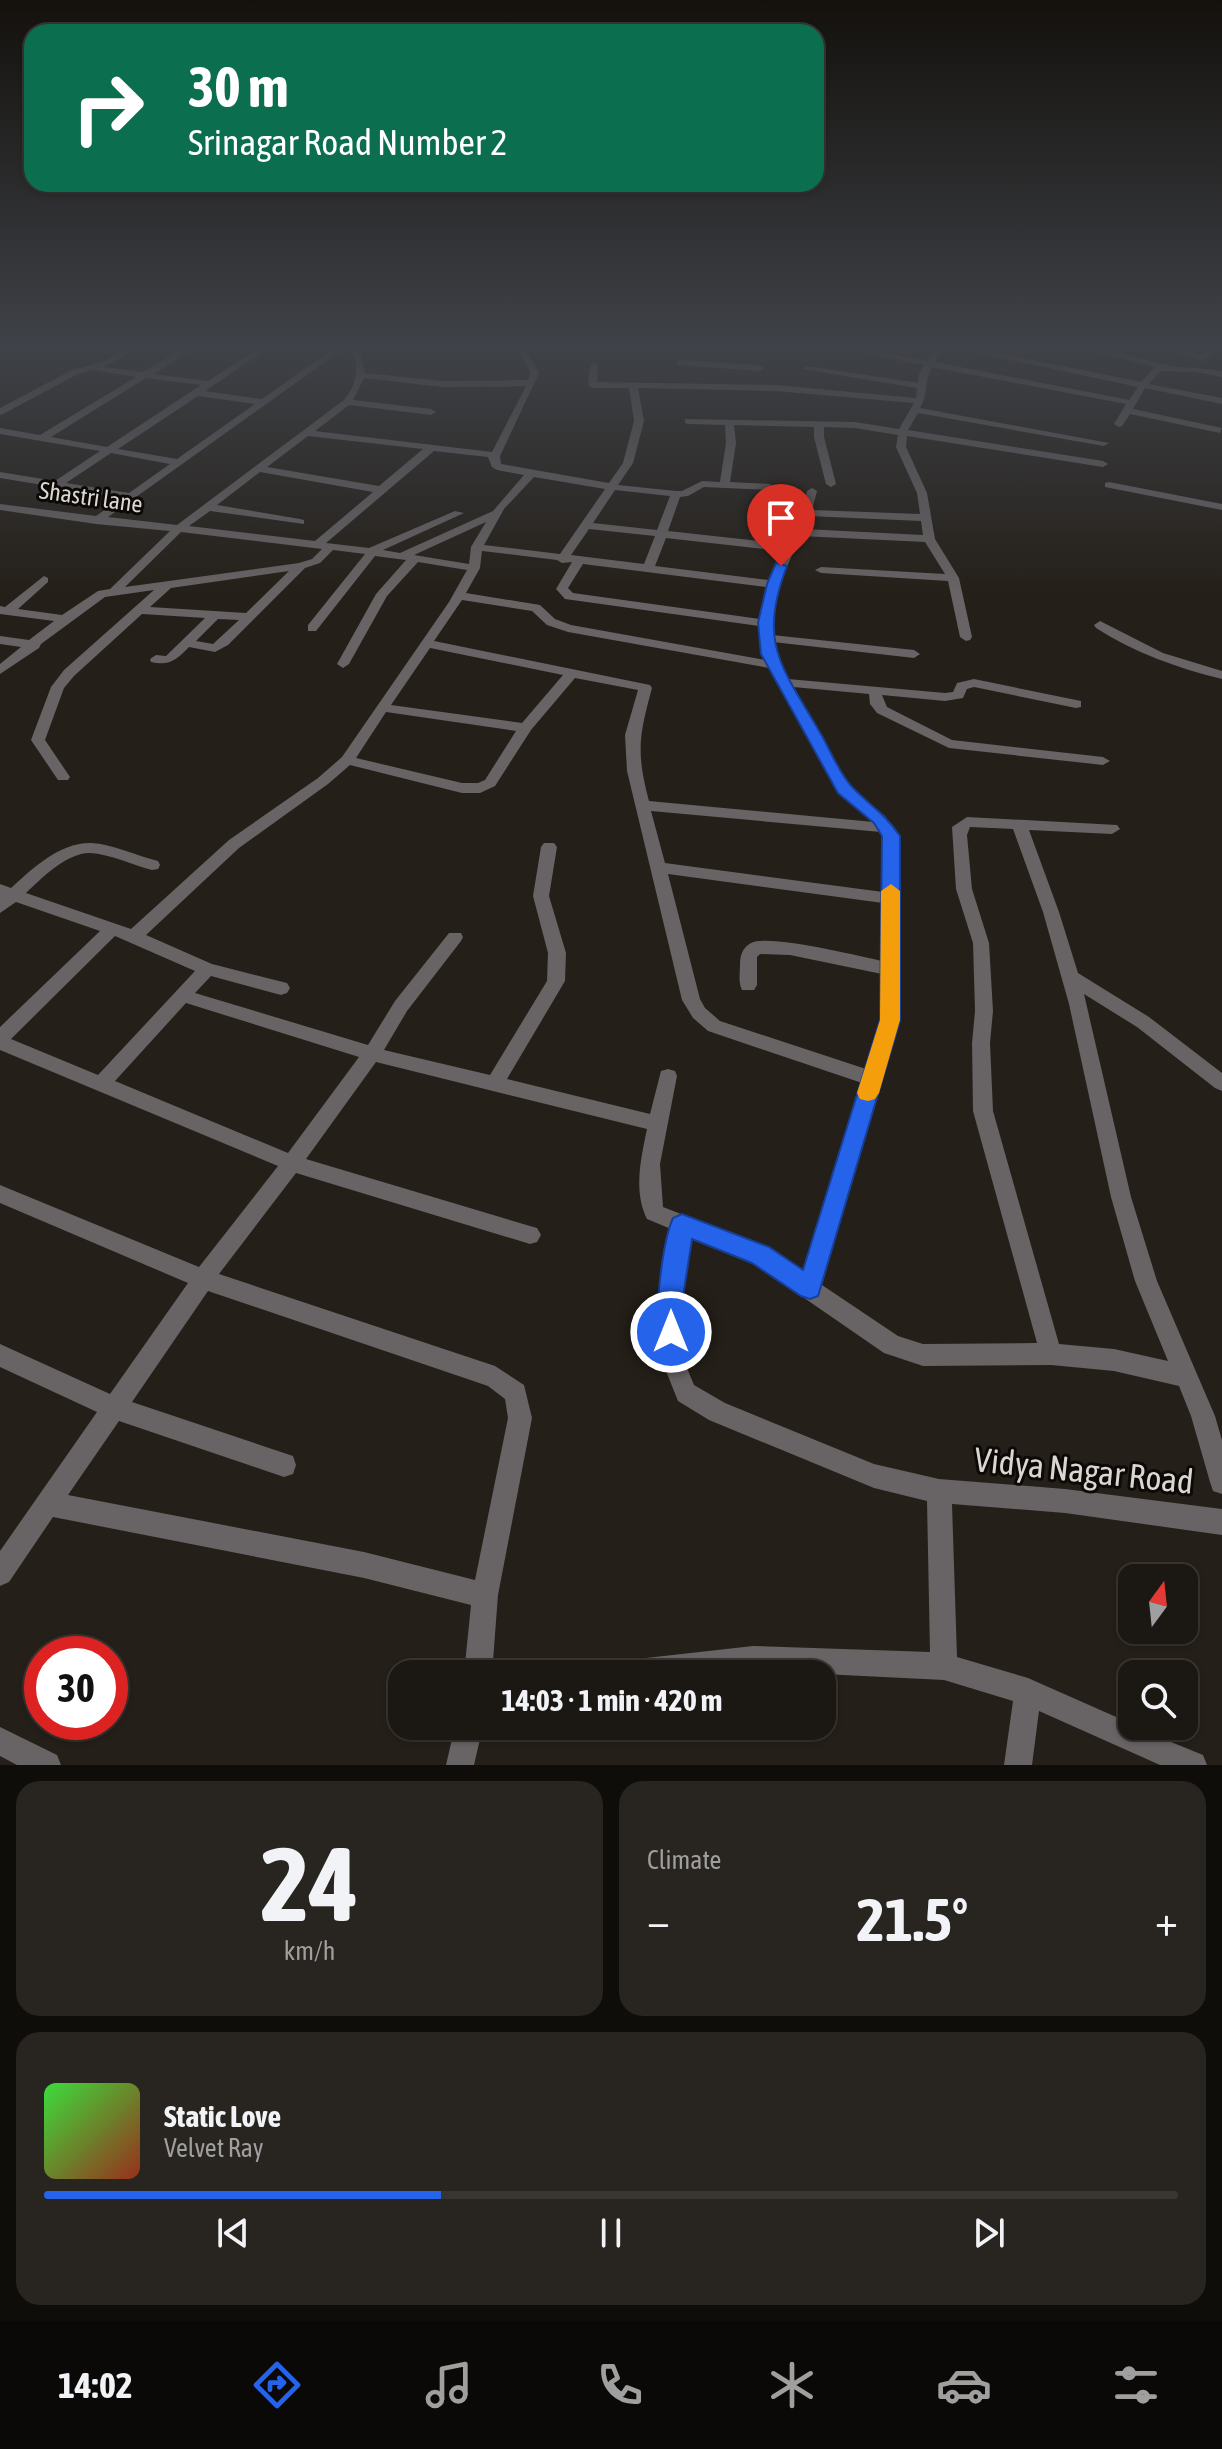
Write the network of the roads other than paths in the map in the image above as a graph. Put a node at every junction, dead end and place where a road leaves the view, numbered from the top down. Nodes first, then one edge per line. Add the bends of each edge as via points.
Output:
1 (2, 431) edge
2 (53, 431) edge
3 (135, 431) edge
4 (220, 431) edge
5 (507, 431) edge
6 (636, 431) edge
7 (730, 431) edge
8 (819, 431) edge
9 (903, 431) edge
10 (911, 431) edge
11 (1046, 431) edge
12 (308, 433) joint
13 (42, 438) junction
14 (1104, 443) dead end
15 (432, 447) junction
16 (107, 449) junction
17 (495, 456) junction
18 (177, 462) junction
19 (1103, 464) dead end
20 (259, 469) junction
21 (531, 474) junction
22 (0, 475) edge
23 (57, 484) junction
24 (725, 484) junction
25 (831, 484) dead end
26 (1109, 485) dead end
27 (612, 487) junction
28 (770, 487) dead end
29 (382, 490) junction
30 (812, 491) dead end
31 (676, 494) junction
32 (130, 496) junction
33 (0, 507) edge
34 (207, 507) junction
35 (1222, 507) edge
36 (497, 512) junction
37 (459, 513) dead end
38 (805, 513) junction
39 (926, 518) junction
40 (96, 521) junction
41 (300, 522) dead end
42 (584, 525) junction
43 (177, 530) junction
44 (796, 532) junction
45 (659, 535) junction
46 (929, 539) junction
47 (318, 544) junction
48 (332, 545) junction
49 (477, 547) junction
50 (788, 548) junction
51 (374, 550) junction
52 (409, 556) junction
53 (562, 560) junction
54 (578, 562) junction
55 (301, 566) junction
56 (474, 568) junction
57 (648, 570) junction
58 (821, 570) dead end
59 (953, 578) junction
60 (44, 580) dead end
61 (168, 584) junction
62 (773, 584) junction
63 (115, 590) junction
64 (459, 596) junction
65 (4, 610) edge
66 (140, 610) junction
67 (214, 616) junction
68 (249, 617) junction
69 (64, 619) junction
70 (765, 623) junction
71 (1100, 625) dead end
72 (312, 628) dead end
73 (966, 637) dead end
74 (767, 638) junction
75 (0, 640) edge
76 (187, 643) junction
77 (428, 644) junction
78 (35, 645) junction
79 (914, 654) dead end
80 (156, 659) dead end
81 (343, 664) dead end
82 (773, 665) junction
83 (0, 670) edge
84 (570, 675) junction
85 (1222, 675) edge
86 (783, 682) junction
87 (875, 689) junction
88 (1076, 704) dead end
89 (384, 708) junction
90 (525, 728) junction
91 (347, 760) junction
92 (1103, 761) dead end
93 (63, 777) dead end
94 (642, 805) junction
95 (1019, 824) junction
96 (887, 828) junction
97 (1112, 829) dead end
98 (549, 847) dead end
99 (152, 865) dead end
100 (657, 867) junction
101 (8, 892) edge
102 (891, 899) junction
103 (0, 907) edge
104 (112, 929) junction
105 (134, 936) junction
106 (455, 937) dead end
107 (207, 969) junction
108 (890, 969) junction
109 (1069, 976) junction
110 (748, 985) dead end
111 (281, 988) dead end
112 (183, 996) junction
113 (0, 1040) edge
114 (372, 1054) junction
115 (668, 1076) dead end
116 (872, 1079) junction
117 (495, 1083) junction
118 (1222, 1083) edge
119 (100, 1085) junction
120 (660, 1124) junction
121 (292, 1163) junction
122 (0, 1194) edge
123 (682, 1225) junction
124 (530, 1235) dead end
125 (203, 1279) junction
126 (810, 1288) junction
127 (1051, 1354) junction
128 (0, 1355) edge
129 (1186, 1376) junction
130 (114, 1408) junction
131 (284, 1465) dead end
132 (1222, 1482) edge
133 (939, 1491) junction
134 (48, 1504) junction
135 (1222, 1522) edge
136 (0, 1573) edge
137 (485, 1595) junction
138 (479, 1660) edge
139 (836, 1663) edge
140 (944, 1666) junction
141 (1028, 1692) junction
142 (466, 1740) edge
143 (0, 1741) edge
144 (47, 1765) edge
145 (460, 1765) edge
146 (1018, 1765) edge
147 (1193, 1765) edge

1 - 13 street
2 - 13 street
3 - 16 street
4 - 18 street
5 - 17 street
6 - 27 street via 628,463
7 - 24 street
8 - 25 street
9 - 39 street via 901,447 922,493
10 - 19 street
11 - 14 street
12 - 15 street
12 - 20 street
13 - 16 street
15 - 17 street
15 - 29 street
16 - 18 street
16 - 23 street
17 - 21 street via 501,468
18 - 32 street
20 - 29 street
20 - 34 street
21 - 27 street
21 - 36 street
22 - 23 street
23 - 32 street
24 - 28 street
24 - 31 street via 702,484
26 - 35 street
27 - 31 street
27 - 42 street
29 - 47 street
30 - 38 street
31 - 45 street
32 - 40 street
33 - 40 street, Shastri lane
34 - 41 street
34 - 43 street
36 - 49 street
36 - 52 street
37 - 51 street
38 - 39 street
38 - 44 street
39 - 46 street
40 - 43 street, Shastri lane
42 - 45 street
42 - 53 street
43 - 47 street, Shastri lane
43 - 63 street
44 - 46 street
44 - 50 street
45 - 50 street
45 - 57 street
46 - 59 street
47 - 48 street, Shastri lane
48 - 51 street, Shastri lane
48 - 55 street via 316,561
49 - 53 street
49 - 56 street
50 - 62 street
51 - 52 street, Shastri lane
51 - 72 street
52 - 56 street, Shastri lane
52 - 81 street
53 - 54 street
54 - 57 street
54 - 70 street via 562,589 569,596
55 - 61 street
55 - 68 street
56 - 64 street
57 - 62 street
58 - 59 street
59 - 73 street
60 - 65 street
61 - 63 street
61 - 66 street
62 - 70 street
63 - 69 street
64 - 77 street
64 - 82 street via 536,608 568,628
65 - 69 street
66 - 67 street
66 - 93 street via 58,687 38,740
67 - 68 street
67 - 76 street
68 - 76 street via 215,648
69 - 78 street
70 - 74 street
71 - 85 street via 1164,659
74 - 79 street
74 - 82 street
75 - 78 street
76 - 80 street via 169,660
77 - 84 street
77 - 89 street
78 - 83 street
82 - 86 street
84 - 90 street
84 - 94 street via 645,688 632,735
86 - 87 street
86 - 96 street via 844,790
87 - 88 street via 953,697 962,686 974,683
87 - 92 street via 882,710 949,744
89 - 90 street
89 - 91 street
90 - 91 street via 490,783 480,788
91 - 105 street via 234,844
94 - 96 street
94 - 100 street
95 - 97 street
95 - 109 street
95 - 127 street via 967,822 959,835 964,889 981,943 983,1111
96 - 102 street
98 - 117 street via 541,896 557,953 556,981
99 - 101 street via 82,848
100 - 102 street
100 - 116 street via 691,1000 699,1013 714,1026
101 - 103 street
101 - 104 street
102 - 108 street
104 - 105 street
104 - 113 street
105 - 107 street
106 - 114 street via 401,1006
107 - 111 street
107 - 112 street
108 - 110 street via 773,946 756,948 749,955
108 - 116 street via 890,1020
109 - 118 street via 1143,1022
109 - 129 street via 1121,1197 1146,1281
112 - 114 street
112 - 119 street
113 - 119 street
114 - 117 street
114 - 121 street
115 - 120 street
116 - 126 street
117 - 120 street
119 - 121 street
120 - 123 street via 649,1198 654,1213
121 - 124 street
121 - 125 street
122 - 125 street
123 - 126 street via 760,1255
123 - 133 street, Vidya Nagar Road via 670,1303 673,1361 686,1393 750,1426 874,1476
125 - 130 street
125 - 137 street via 495,1377 516,1393 520,1418
126 - 127 street via 892,1345 923,1355
127 - 129 street via 1114,1360
128 - 130 street
129 - 132 street
130 - 131 street
130 - 134 street
133 - 135 street, Vidya Nagar Road
133 - 140 street, Vidya Nagar Road
134 - 136 street
134 - 137 street via 349,1562
137 - 138 street
139 - 140 street
140 - 141 street
141 - 146 street
141 - 147 street
142 - 145 street
143 - 144 street

